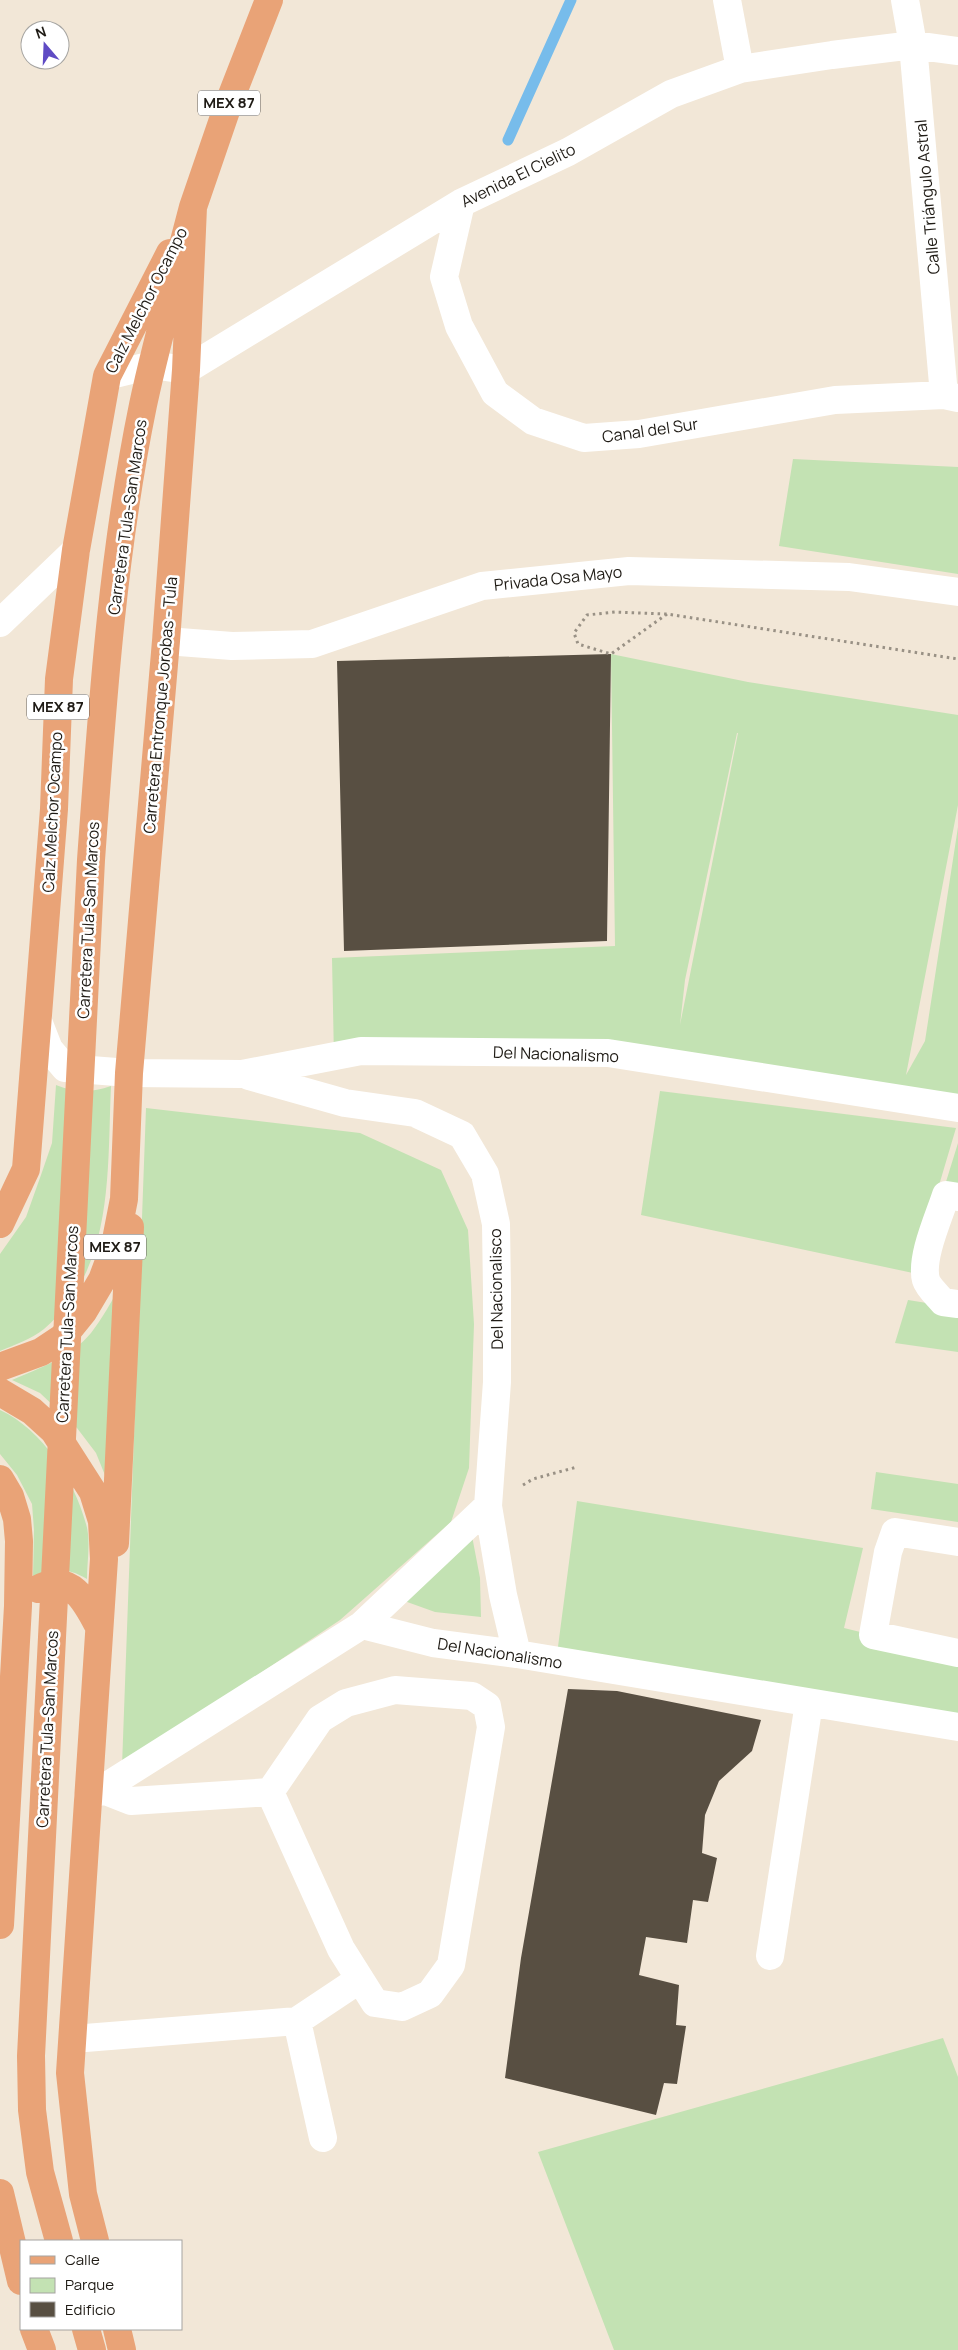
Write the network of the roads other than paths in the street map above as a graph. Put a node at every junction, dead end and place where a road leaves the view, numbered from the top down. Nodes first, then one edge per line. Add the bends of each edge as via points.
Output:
1 (269, 0) edge
2 (727, 0) edge
3 (905, 0) edge
4 (913, 45) junction
5 (958, 51) edge
6 (740, 70) junction
7 (460, 203) junction
8 (193, 207) junction
9 (152, 365) junction
10 (186, 370) junction
11 (107, 376) junction
12 (951, 396) edge
13 (76, 550) junction
14 (958, 592) edge
15 (0, 623) edge
16 (166, 641) junction
17 (38, 1021) junction
18 (129, 1073) junction
19 (242, 1074) junction
20 (958, 1108) edge
21 (958, 1197) edge
22 (124, 1199) junction
23 (0, 1224) edge
24 (958, 1304) edge
25 (0, 1366) edge
26 (0, 1392) edge
27 (0, 1479) edge
28 (488, 1506) junction
29 (958, 1542) edge
30 (104, 1560) junction
31 (18, 1606) junction
32 (362, 1625) junction
33 (99, 1627) junction
34 (958, 1653) edge
35 (517, 1654) junction
36 (810, 1703) junction
37 (958, 1727) edge
38 (270, 1792) junction
39 (95, 1794) junction
40 (0, 1925) edge
41 (770, 1956) dead end
42 (360, 1978) junction
43 (296, 2021) junction
44 (73, 2039) junction
45 (323, 2138) dead end
46 (0, 2193) edge
47 (59, 2240) edge
48 (95, 2240) edge
49 (20, 2277) edge
50 (34, 2330) edge
51 (86, 2330) edge
52 (117, 2330) edge
53 (42, 2350) edge
54 (92, 2350) edge
55 (122, 2350) edge

1 - 8 main road, Carretera Entronque Jorobas - Tula / MEX 87
2 - 6 street
3 - 4 street, Calle Triángulo Astral
4 - 5 street, Avenida El Cielito
4 - 6 street, Avenida El Cielito
4 - 12 street, Calle Triángulo Astral
6 - 7 street, Avenida El Cielito via 671,94 568,152
7 - 10 street, Avenida El Cielito
7 - 12 street, Canal del Sur via 444,277 459,326 495,392 534,421 584,438 639,434 835,400
8 - 9 main road, Carretera Tula-San Marcos
8 - 10 main road, Carretera Entronque Jorobas - Tula / MEX 87
8 - 11 main road, Calz Melchor Ocampo / MEX 87
9 - 10 street
9 - 11 street
9 - 47 main road, Carretera Tula-San Marcos via 121,544 104,691 90,860 31,2056 32,2110 40,2172
10 - 16 main road, Carretera Entronque Jorobas - Tula / MEX 87
11 - 13 main road, Calz Melchor Ocampo / MEX 87
13 - 15 street
13 - 17 main road, Calz Melchor Ocampo / MEX 87 via 59,679 54,809
14 - 16 street, Privada Osa Mayo via 849,577 629,571 482,586 312,644 232,646
16 - 18 main road, Carretera Entronque Jorobas - Tula / MEX 87
17 - 18 street via 49,1049 65,1068
17 - 23 main road, Calz Melchor Ocampo / MEX 87 via 26,1170
18 - 19 street
18 - 22 main road, Carretera Entronque Jorobas - Tula / MEX 87
19 - 20 street, Del Nacionalismo via 361,1051 608,1053
19 - 28 street, Del Nacionalisco via 346,1104 415,1113 462,1136 485,1174 496,1224 497,1290 497,1382
21 - 24 street via 946,1195 926,1257 926,1281 943,1302
22 - 25 main road, Carretera Entronque Jorobas - Tula / MEX 87 via 115,1245 102,1280 83,1312 62,1338 41,1352
22 - 30 main road via 130,1224 116,1542
26 - 30 main road via 32,1411 54,1431 93,1492 102,1521
27 - 31 main road via 10,1496 17,1519
28 - 32 street
28 - 35 street, Del Nacionalisco
29 - 34 street via 895,1532 888,1552 873,1634
30 - 33 main road
31 - 33 main road via 44,1586 63,1584 84,1599
31 - 40 main road
32 - 35 street, Del Nacionalismo via 433,1643
32 - 39 street
33 - 39 main road
35 - 36 street, Del Nacionalismo
36 - 37 street, Del Nacionalismo
36 - 41 street
38 - 39 street via 131,1801
38 - 42 street via 342,1948
38 - 42 street via 320,1719 346,1703 395,1690 472,1696 487,1706 491,1727 452,1965 430,1994 402,2007 375,2003
39 - 44 main road
42 - 43 street
43 - 44 street
43 - 45 street
44 - 48 main road via 70,2073 83,2194
46 - 49 main road
50 - 53 main road
51 - 54 main road
52 - 55 main road

